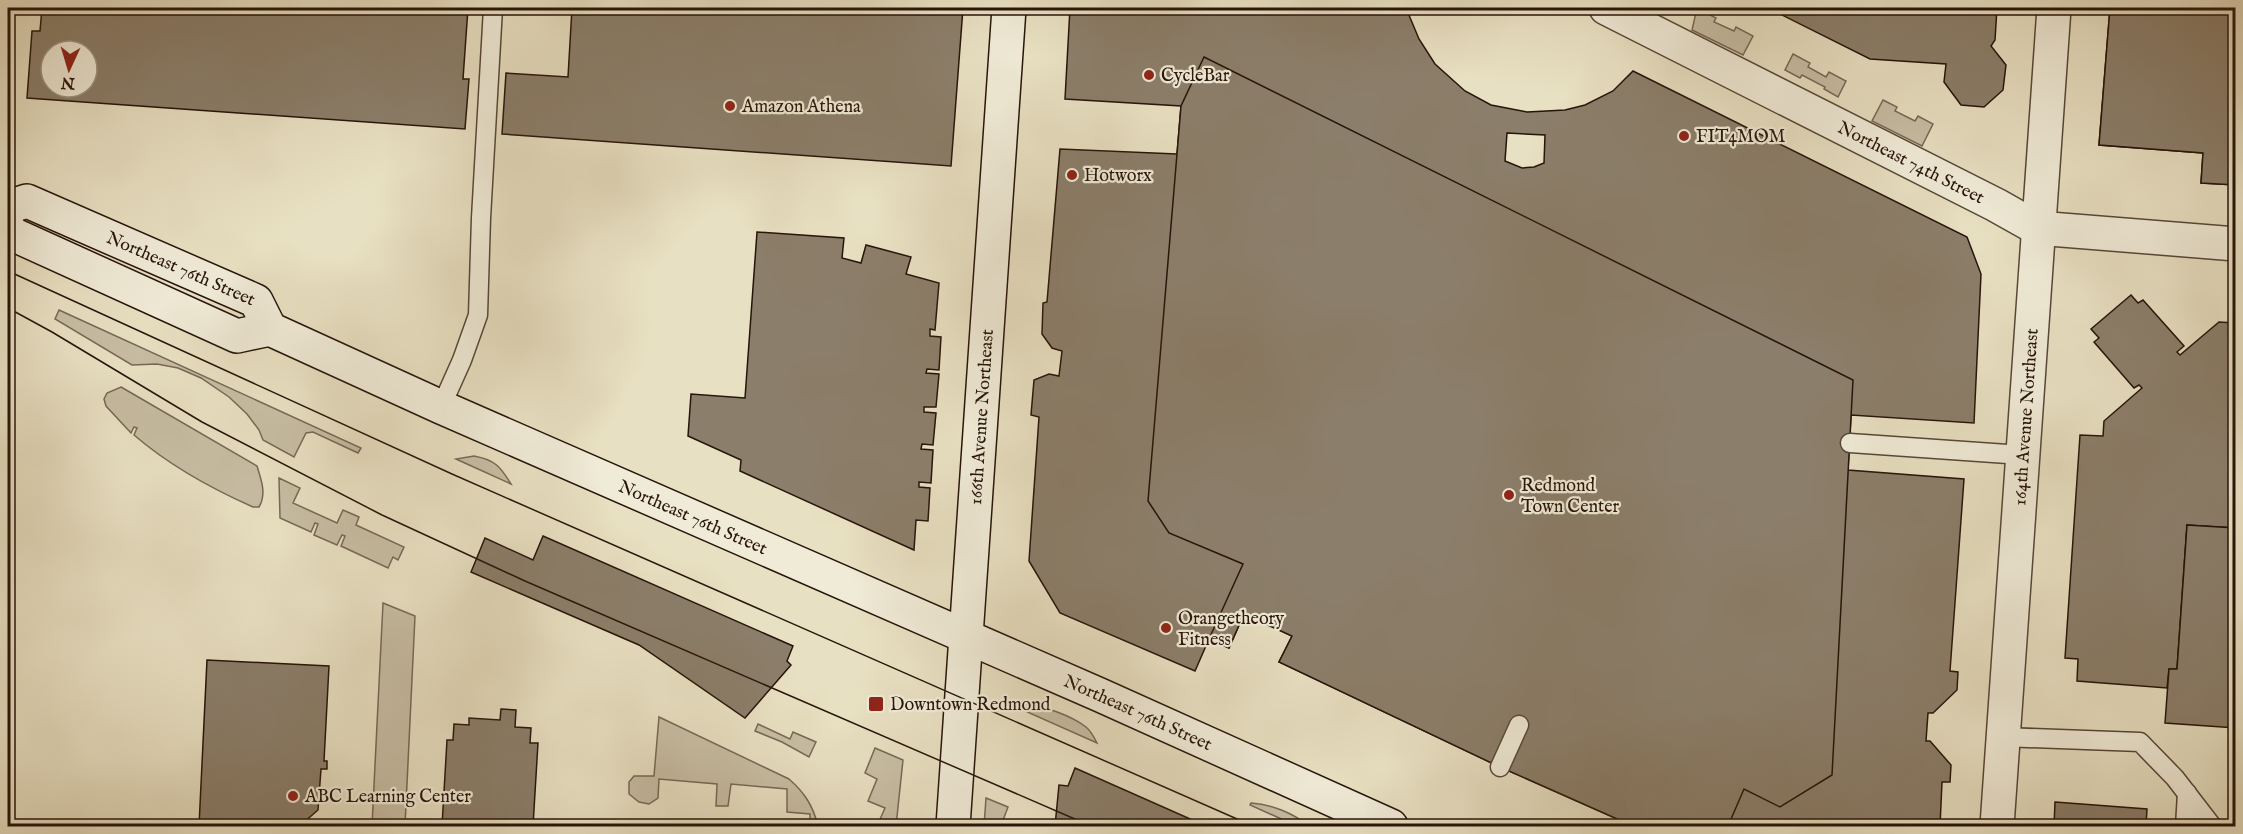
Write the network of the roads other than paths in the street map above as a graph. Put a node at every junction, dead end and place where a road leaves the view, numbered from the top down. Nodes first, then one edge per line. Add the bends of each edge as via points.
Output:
1 (493, 8) edge
2 (1009, 8) edge
3 (1606, 8) edge
4 (2054, 8) edge
5 (8, 207) edge
6 (8, 227) edge
7 (2037, 228) junction
8 (2235, 243) edge
9 (270, 329) junction
10 (441, 407) junction
11 (1850, 443) dead end
12 (2022, 455) junction
13 (966, 637) junction
14 (1519, 725) dead end
15 (2003, 737) junction
16 (1500, 767) dead end
17 (2187, 793) junction
18 (953, 826) edge
19 (1390, 826) edge
20 (1997, 826) edge
21 (2184, 826) edge
22 (2212, 826) edge

1 - 10 lane via 478,315
2 - 13 street, 166th Avenue Northeast
3 - 7 street, Northeast 74th Street
4 - 7 street, 164th Avenue Northeast
5 - 9 street, Northeast 76th Street via 27,201 256,302
6 - 9 street via 10,233 237,336
7 - 8 street, Northeast 74th Street
7 - 12 street, 164th Avenue Northeast
9 - 10 street, Northeast 76th Street
10 - 13 street, Northeast 76th Street
11 - 12 lane
12 - 15 street, 164th Avenue Northeast
13 - 18 street, 166th Avenue Northeast
13 - 19 street, Northeast 76th Street
14 - 16 lane
15 - 17 lane via 2140,742
15 - 20 street, 164th Avenue Northeast
17 - 21 lane
17 - 22 lane

